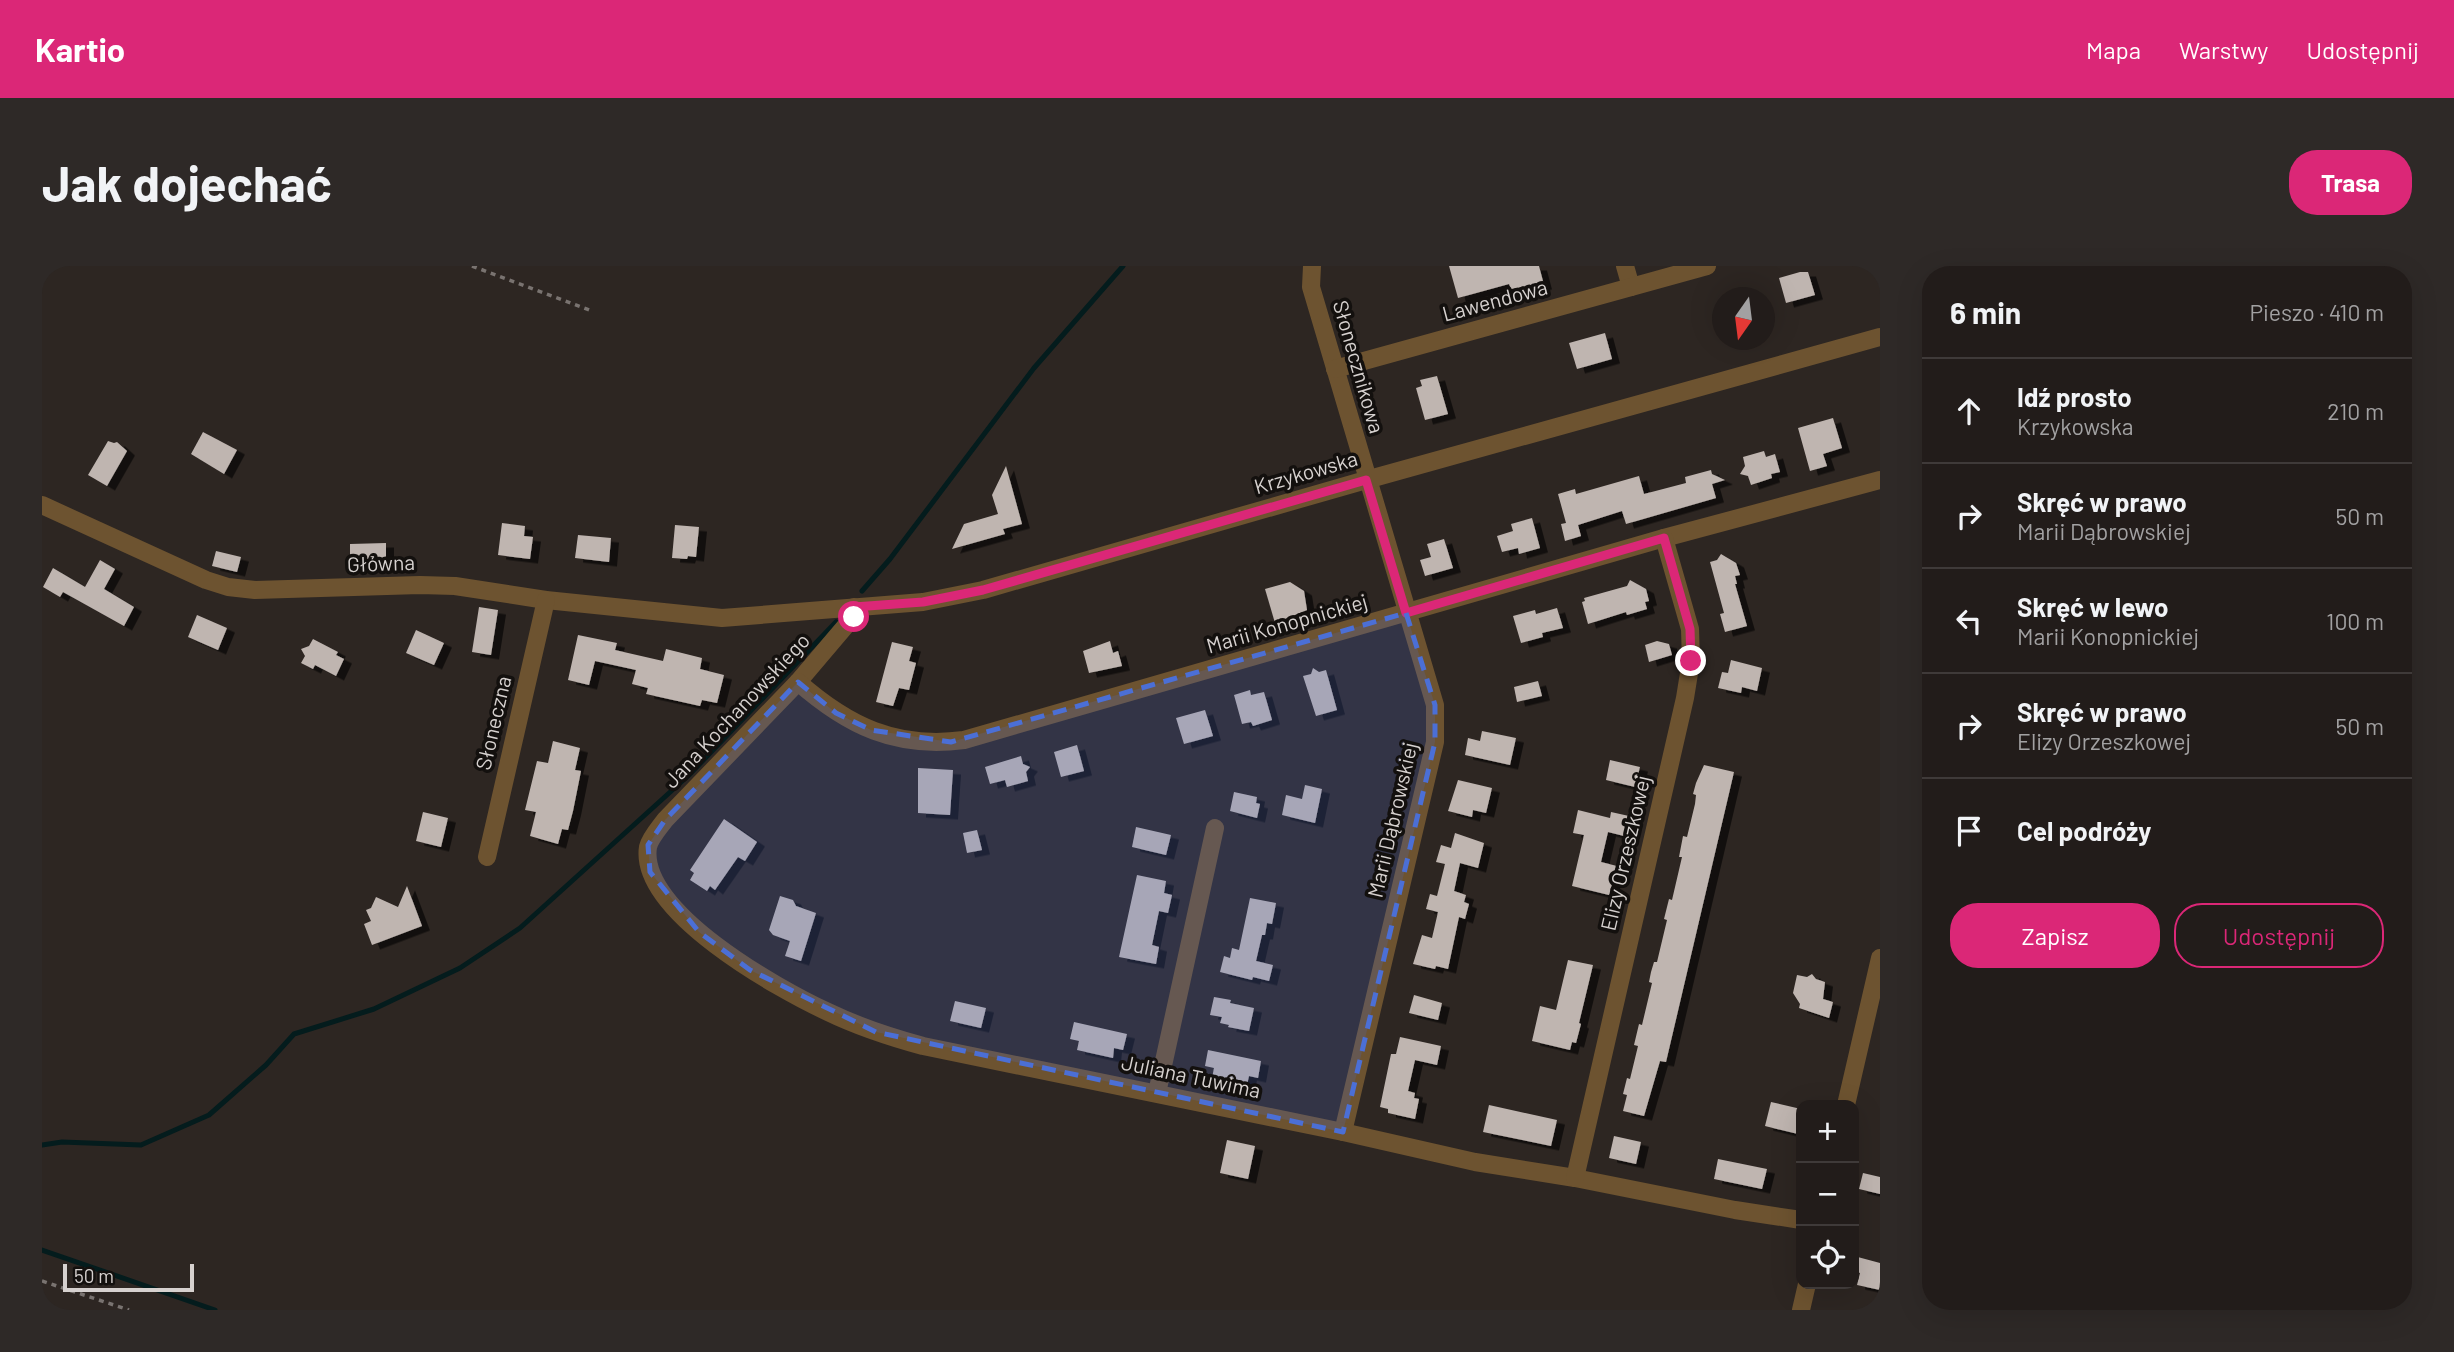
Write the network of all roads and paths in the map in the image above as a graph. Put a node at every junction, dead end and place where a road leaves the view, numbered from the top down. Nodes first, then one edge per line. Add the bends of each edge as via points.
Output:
1 (472, 266) edge
2 (1312, 266) edge
3 (1625, 266) edge
4 (1707, 266) edge
5 (1631, 287) junction
6 (592, 311) dead end
7 (1880, 337) edge
8 (1335, 369) junction
9 (1366, 480) junction
10 (1880, 480) edge
11 (42, 505) edge
12 (1664, 538) junction
13 (546, 600) junction
14 (854, 607) junction
15 (1406, 613) junction
16 (737, 618) joint
17 (798, 682) junction
18 (1216, 828) dead end
19 (648, 845) joint
20 (487, 857) dead end
21 (1880, 958) edge
22 (1157, 1093) junction
23 (1847, 1100) edge
24 (1343, 1132) junction
25 (1575, 1178) junction
26 (1796, 1219) edge
27 (42, 1281) edge
28 (1806, 1289) edge
29 (129, 1310) edge
30 (1801, 1310) edge

1 - 6 path
2 - 8 street, Słonecznikowa via 1311,287
3 - 5 street
4 - 5 street, Lawendowa
5 - 8 street, Lawendowa
7 - 9 street, Krzykowska
8 - 9 street, Słonecznikowa
9 - 14 street, Krzykowska via 983,590 923,602
9 - 15 street, Marii Dąbrowskiej
10 - 12 street, Marii Konopnickiej
11 - 13 street, Główna via 228,587 437,585
12 - 15 street, Marii Konopnickiej
12 - 25 street, Elizy Orzeszkowej via 1690,629 1691,661
13 - 16 street, Główna
13 - 20 street, Słoneczna
14 - 16 street, Krzykowska
14 - 17 street, Jana Kochanowskiego via 854,617
15 - 17 street, Marii Konopnickiej via 951,742 908,740 871,730 836,713
15 - 24 street, Marii Dąbrowskiej via 1435,705 1435,742
17 - 19 street, Jana Kochanowskiego via 665,820
18 - 22 street
19 - 22 street, Juliana Tuwima via 649,872 665,898 699,932 750,970 827,1012 923,1046
21 - 23 street
22 - 24 street, Juliana Tuwima
24 - 25 street, Juliana Tuwima via 1475,1162
25 - 26 street, Juliana Tuwima
27 - 29 path
28 - 30 street

